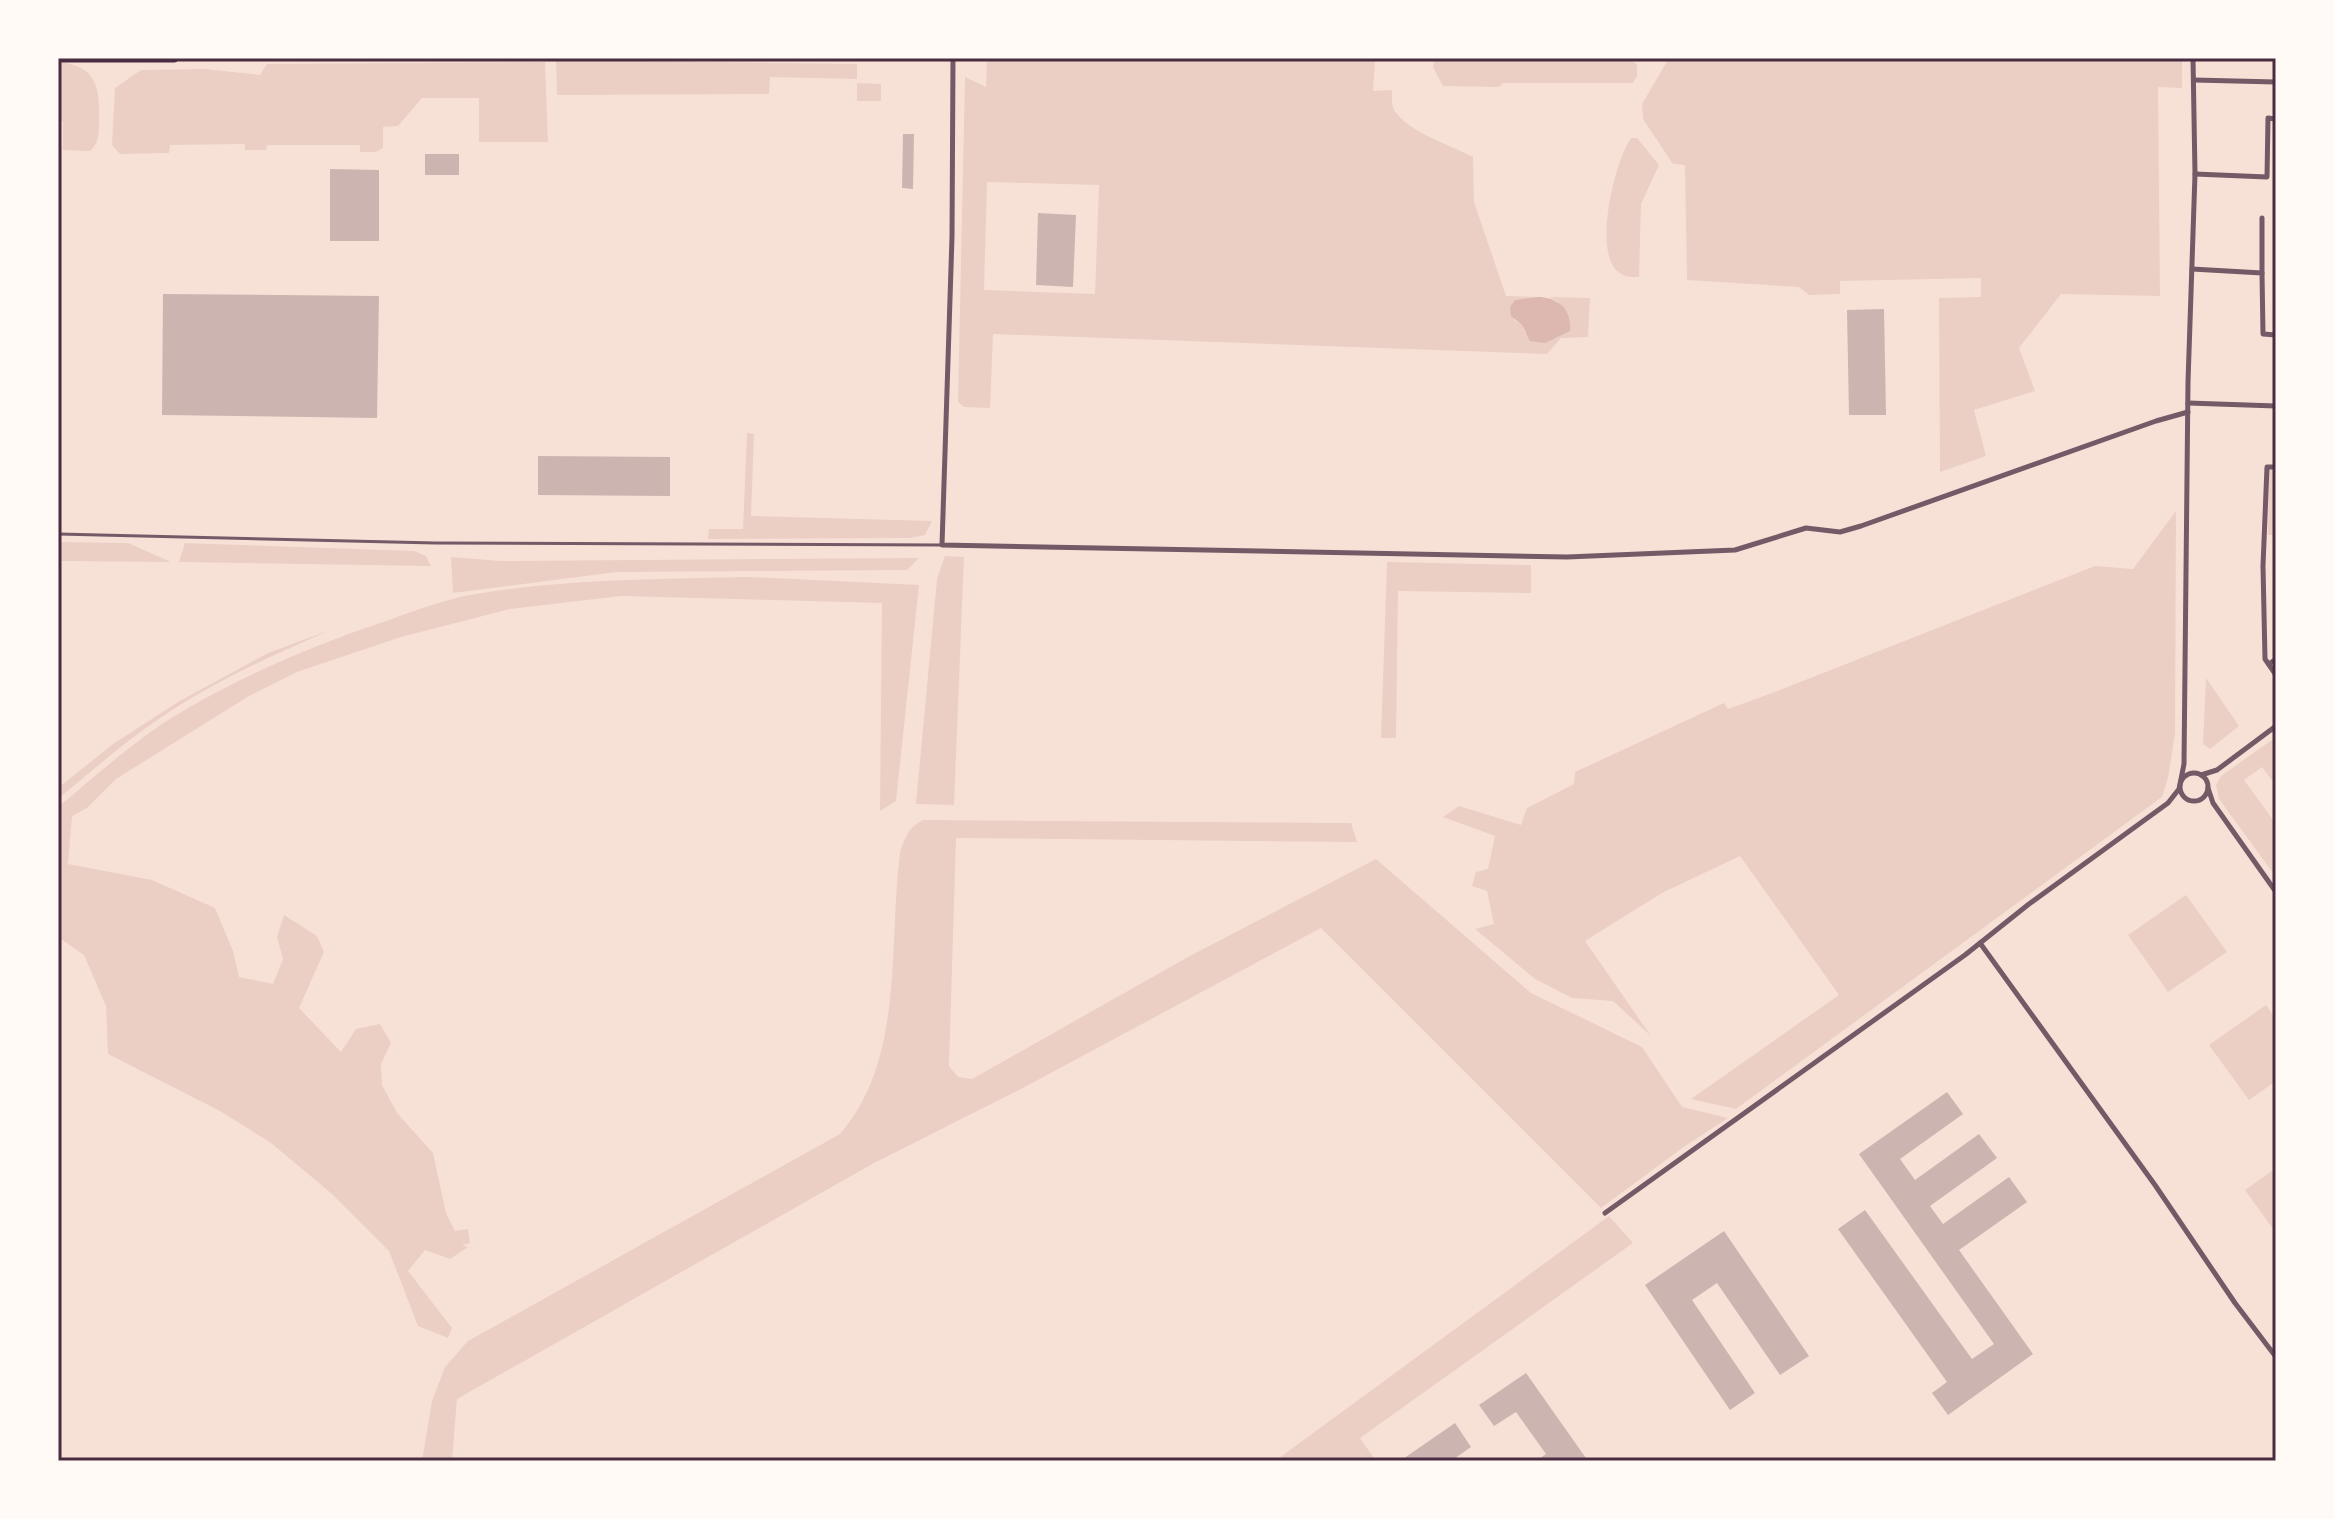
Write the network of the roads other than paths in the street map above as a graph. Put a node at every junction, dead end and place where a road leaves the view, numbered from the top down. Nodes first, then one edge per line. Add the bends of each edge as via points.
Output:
1 (58, 58) edge
2 (106, 58) edge
3 (174, 58) edge
4 (953, 58) edge
5 (2193, 58) edge
6 (2194, 80) junction
7 (2276, 82) edge
8 (2276, 119) edge
9 (2195, 174) junction
10 (2262, 218) dead end
11 (2192, 269) junction
12 (2262, 273) junction
13 (2276, 335) edge
14 (2188, 403) junction
15 (2276, 406) edge
16 (2188, 412) junction
17 (2276, 467) edge
18 (58, 534) edge
19 (2265, 540) junction
20 (2276, 540) edge
21 (942, 545) junction
22 (2276, 659) edge
23 (2269, 664) junction
24 (2276, 675) edge
25 (2276, 726) edge
26 (2183, 753) junction
27 (2217, 770) junction
28 (2198, 774) junction
29 (2181, 783) junction
30 (2208, 786) junction
31 (2202, 799) junction
32 (2188, 800) junction
33 (2168, 803) junction
34 (2213, 803) junction
35 (2276, 892) edge
36 (1980, 943) junction
37 (1605, 1213) dead end
38 (2276, 1357) edge

1 - 2 highway
2 - 3 highway
4 - 21 street
5 - 6 street
6 - 7 street
6 - 9 street
8 - 9 street via 2268,118 2267,177
9 - 11 street
10 - 12 street
11 - 12 street
11 - 14 street
12 - 13 street via 2263,334
14 - 15 street
14 - 16 street
16 - 21 street via 1861,526 1840,532 1806,528 1735,550 1567,557
16 - 26 street
17 - 19 street via 2267,467
18 - 21 lane via 435,543
19 - 20 street
19 - 23 street
22 - 23 street
23 - 24 street
25 - 27 street
26 - 28 street
26 - 29 street
27 - 28 street
27 - 30 street
28 - 29 street
28 - 30 street
29 - 32 street
29 - 33 street
30 - 31 street
30 - 34 street
31 - 32 street
31 - 34 street
32 - 33 street
33 - 36 street
34 - 35 street
36 - 37 street
36 - 38 street

